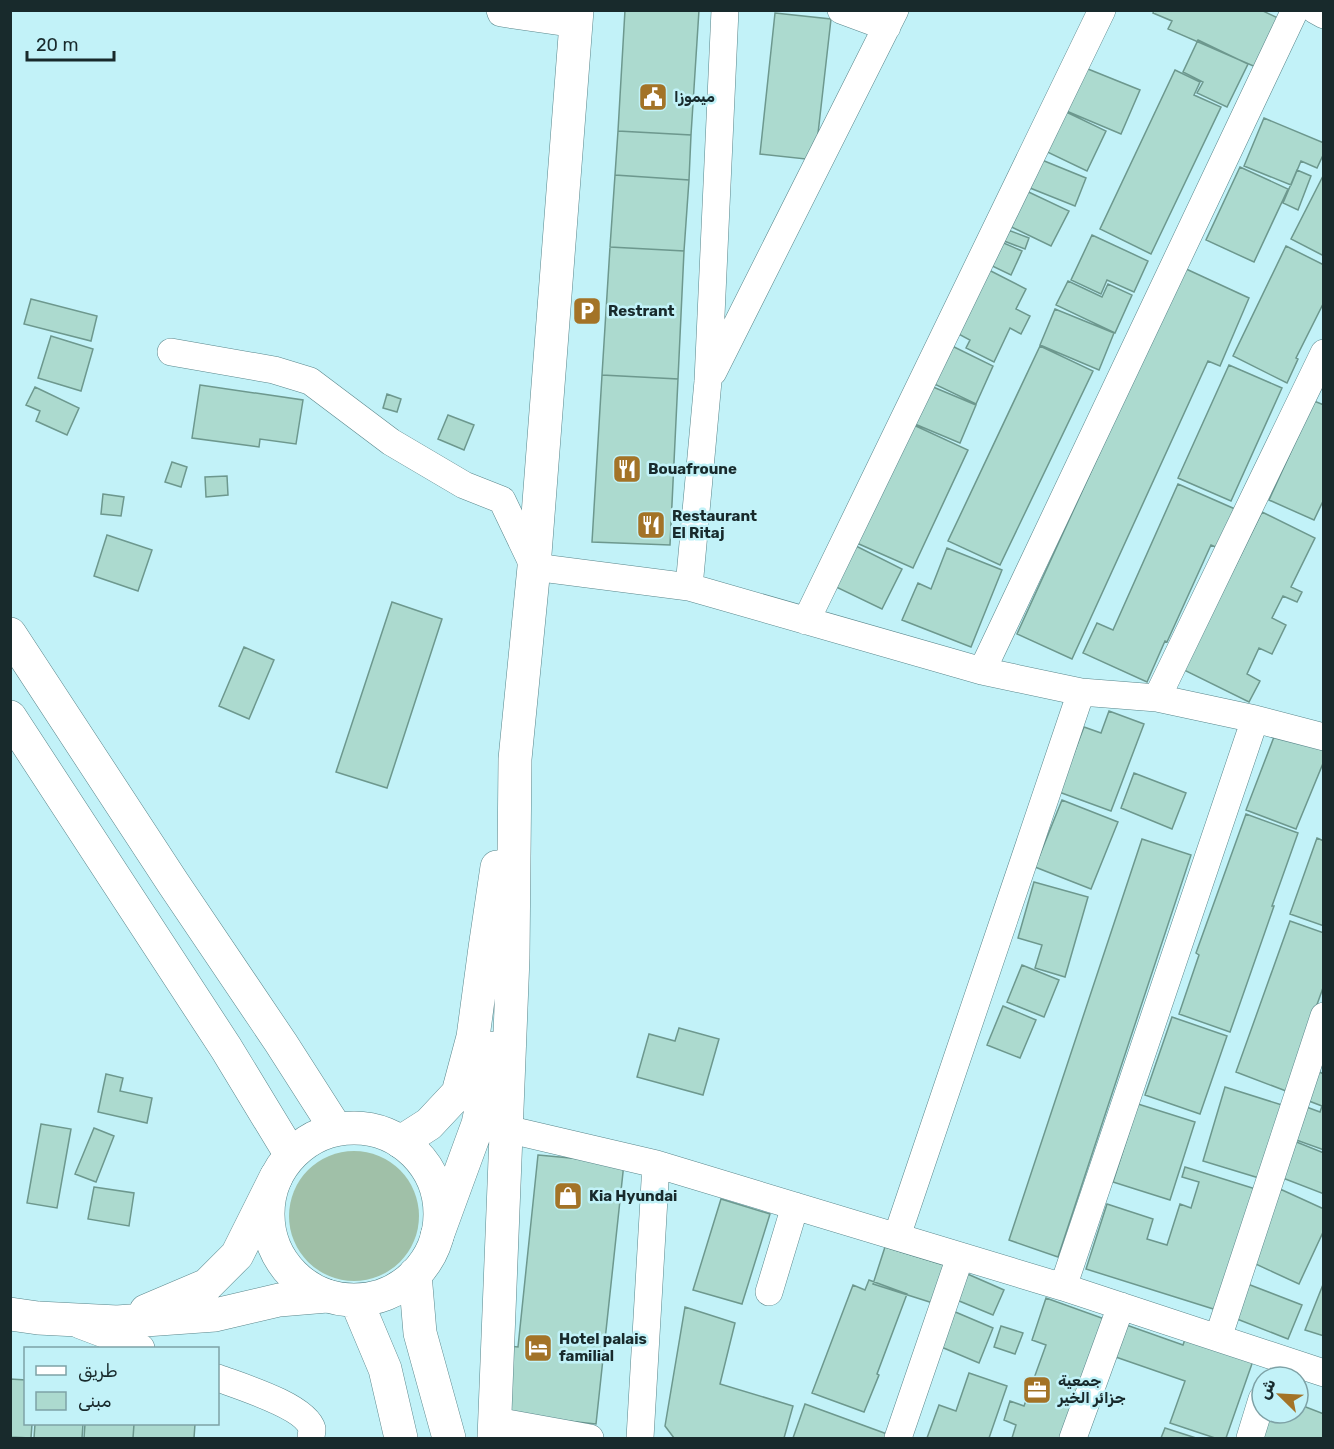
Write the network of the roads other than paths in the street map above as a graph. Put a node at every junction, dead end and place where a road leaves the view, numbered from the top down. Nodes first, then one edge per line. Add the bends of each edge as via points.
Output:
1 (500, 10) edge
2 (725, 10) edge
3 (841, 10) edge
4 (1102, 10) edge
5 (1295, 10) edge
6 (1315, 10) edge
7 (1323, 15) edge
8 (576, 17) edge
9 (891, 19) edge
10 (171, 352) dead end
11 (1323, 353) edge
12 (708, 381) junction
13 (534, 567) junction
14 (689, 587) junction
15 (806, 621) junction
16 (10, 634) edge
17 (982, 671) junction
18 (1081, 692) junction
19 (1157, 698) junction
20 (10, 717) edge
21 (1254, 719) junction
22 (1323, 737) edge
23 (515, 759) junction
24 (513, 957) junction
25 (1323, 1016) edge
26 (336, 1129) junction
27 (506, 1129) junction
28 (401, 1142) junction
29 (656, 1164) junction
30 (283, 1166) junction
31 (795, 1206) junction
32 (437, 1236) junction
33 (897, 1236) junction
34 (960, 1257) junction
35 (415, 1274) junction
36 (1063, 1287) junction
37 (769, 1292) dead end
38 (342, 1298) junction
39 (1121, 1306) junction
40 (10, 1314) edge
41 (65, 1319) junction
42 (117, 1322) junction
43 (1218, 1338) junction
44 (138, 1347) edge
45 (1268, 1365) edge
46 (219, 1378) edge
47 (495, 1430) edge
48 (311, 1438) edge
49 (401, 1438) edge
50 (449, 1438) edge
51 (590, 1438) edge
52 (640, 1438) edge
53 (898, 1438) edge
54 (1073, 1438) edge

1 - 8 street
2 - 12 street
3 - 9 street
4 - 15 street
5 - 17 street
6 - 7 street
8 - 13 main road
9 - 12 street
10 - 13 street via 274,370 310,381 391,442 464,485 502,500
11 - 19 street
12 - 14 street
13 - 14 street
13 - 23 main road
14 - 15 street
15 - 17 street
16 - 26 main road
17 - 18 street
18 - 19 street
18 - 33 street
19 - 21 street
20 - 30 main road via 226,1048
21 - 22 street
21 - 36 street
23 - 24 main road
23 - 28 main road via 473,1037 458,1093 429,1124
24 - 27 main road
24 - 32 main road via 478,1124
25 - 43 street
26 - 28 main road via 374,1130
26 - 30 main road via 311,1139
27 - 29 street
27 - 47 main road
28 - 32 main road via 420,1158 434,1182 439,1208
29 - 31 street
29 - 52 street
30 - 38 main road via 268,1205 270,1234 282,1261 301,1282
30 - 42 main road via 237,1255 207,1285
31 - 33 street
31 - 37 street
32 - 35 main road
33 - 34 street
34 - 36 street
34 - 53 street
35 - 38 main road via 398,1288 378,1296
35 - 50 main road via 420,1333
36 - 39 street
38 - 42 main road via 279,1300 215,1315
38 - 49 main road via 385,1369
39 - 43 street
39 - 54 street
40 - 41 main road
41 - 42 main road
41 - 44 street
43 - 45 street
46 - 48 street via 293,1409 312,1429
47 - 51 street

